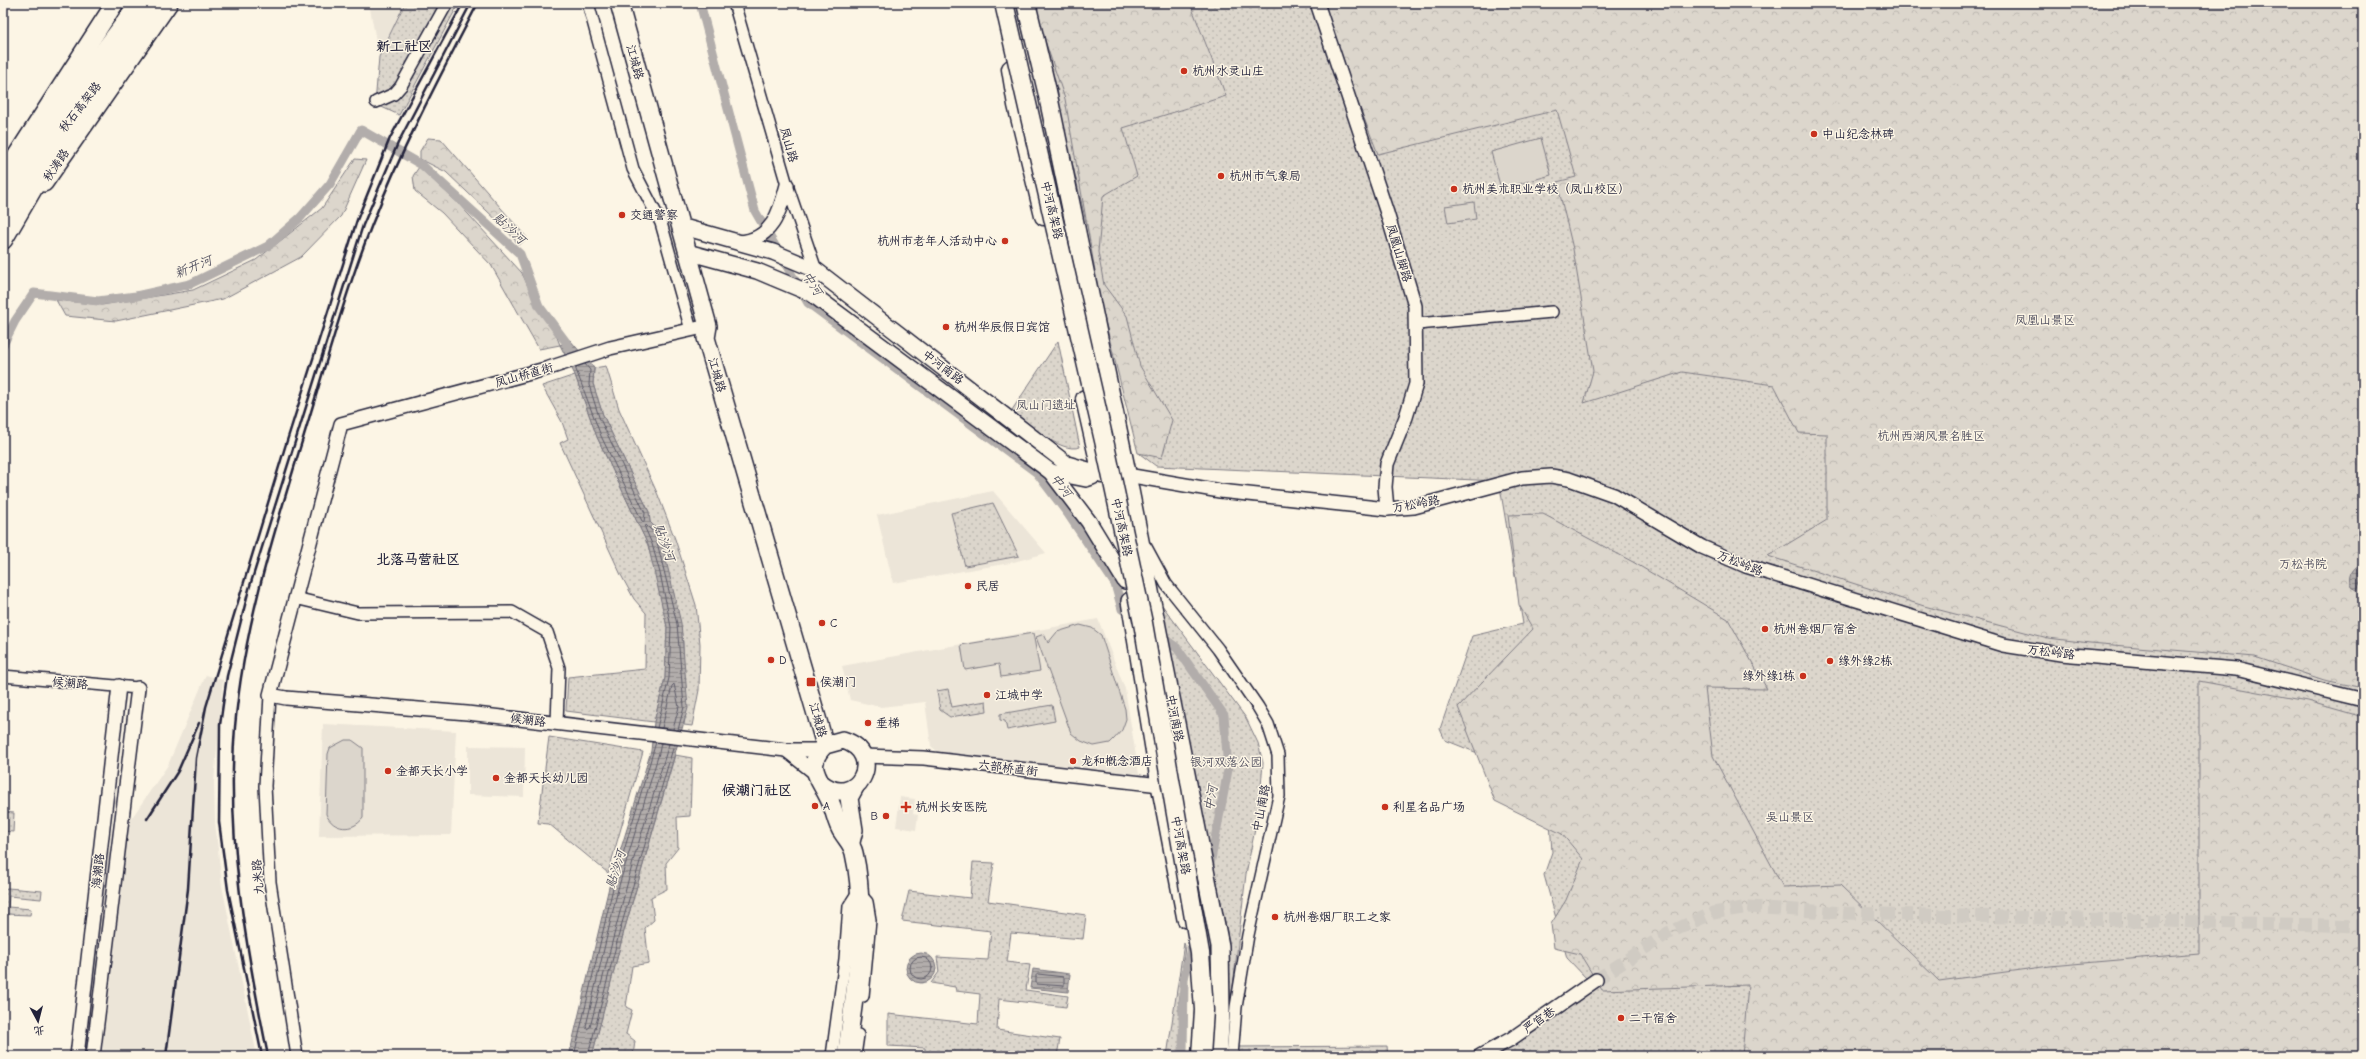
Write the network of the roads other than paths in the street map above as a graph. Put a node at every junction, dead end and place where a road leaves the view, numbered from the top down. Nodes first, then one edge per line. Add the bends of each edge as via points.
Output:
1 (115, 3) edge
2 (131, 3) edge
3 (140, 3) edge
4 (159, 3) edge
5 (169, 3) edge
6 (447, 3) edge
7 (588, 3) edge
8 (619, 3) edge
9 (734, 3) edge
10 (1003, 3) edge
11 (1015, 3) edge
12 (1026, 3) edge
13 (1317, 3) edge
14 (376, 102) dead end
15 (71, 118) junction
16 (3, 180) edge
17 (787, 185) junction
18 (3, 186) edge
19 (3, 212) edge
20 (680, 226) junction
21 (3, 240) edge
22 (735, 242) junction
23 (3, 251) edge
24 (687, 252) junction
25 (816, 270) junction
26 (810, 293) junction
27 (1552, 312) dead end
28 (1417, 324) junction
29 (708, 326) junction
30 (691, 330) junction
31 (1051, 472) junction
32 (1102, 474) junction
33 (1127, 475) junction
34 (1387, 509) junction
35 (1138, 531) junction
36 (1125, 581) junction
37 (295, 598) junction
38 (3, 676) edge
39 (119, 686) junction
40 (138, 688) joint
41 (270, 695) junction
42 (2363, 700) edge
43 (557, 723) junction
44 (822, 748) junction
45 (786, 750) junction
46 (863, 756) junction
47 (818, 778) junction
48 (1156, 785) junction
49 (855, 787) junction
50 (851, 842) junction
51 (858, 892) junction
52 (1596, 980) tunnel mouth
53 (77, 1056) edge
54 (93, 1056) edge
55 (297, 1056) edge
56 (832, 1056) edge
57 (846, 1056) edge
58 (855, 1056) edge
59 (1195, 1056) edge
60 (1201, 1056) edge
61 (1211, 1056) edge
62 (1218, 1056) edge
63 (1232, 1056) edge
64 (1480, 1056) edge

1 - 16 main road via 20,148
2 - 16 highway via 71,80
3 - 18 highway, 秋石高架路
4 - 15 highway, 秋石高架路
5 - 23 main road, 秋涛路 via 11,230
6 - 14 street via 401,86 394,94
7 - 30 street via 633,169 661,223
8 - 20 main road, 江城路
9 - 17 street, 凤山路
10 - 32 highway, bridge via 1017,105
10 - 60 highway, 中河高架路, bridge via 1105,445 1143,623 1200,953 1204,1010
11 - 61 highway, 中河高架路 via 1113,452 1211,941 1214,1011
12 - 33 highway via 1047,91
13 - 28 street, 凤凰山脚路 via 1387,213 1413,298
15 - 19 highway, 秋石高架路 via 17,188
15 - 21 highway via 46,167
17 - 22 street via 782,208 762,236 751,241
17 - 25 street, 凤山路
20 - 22 main road, 中河南路
20 - 24 main road, 江城路
22 - 25 main road, 中河南路 via 773,252
24 - 26 main road, 中河南路 via 757,271
24 - 29 main road, 江城路
25 - 26 street, 凤山路
25 - 32 main road, 中河南路 via 1067,464
26 - 31 main road, 中河南路
27 - 28 street
28 - 34 street, 凤凰山脚路 via 1416,384 1387,464
29 - 30 street, 凤山桥直街
29 - 44 main road, 江城路 via 706,338
30 - 37 street, 凤山桥直街 via 590,355 341,424
31 - 32 main road via 1086,479
31 - 36 main road, 中河南路 via 1089,522
32 - 33 main road
32 - 36 main road, 中河南路
33 - 34 street, 万松岭路 via 1220,491
33 - 35 main road, 中河南路
34 - 42 street, 万松岭路 via 1402,509 1522,478 1551,476 1569,479 1614,495 1702,547 1746,566 2002,645 2067,654 2236,669
35 - 62 main road, 中河南路 via 1220,946 1221,1011
35 - 63 street, 中山南路 via 1166,584 1218,649 1258,707 1268,724 1278,755 1279,796 1248,935 1236,1007
36 - 48 main road, 中河南路 via 1133,618
37 - 41 street
37 - 43 street via 358,613 512,612 547,632 559,668
38 - 39 street, 候潮路
39 - 40 street, 候潮路
39 - 53 street, 海潮路
40 - 54 street, 海潮路
41 - 43 street, 候潮路
41 - 55 street, 九米路 via 265,786 270,882
43 - 45 street, 候潮路
44 - 45 street, 候潮路
44 - 46 main road, 江城路 via 843,740 851,743
44 - 47 main road, 江城路 via 815,758
45 - 47 street
46 - 48 street, 六部桥直街 via 924,758
46 - 49 main road via 864,773
47 - 49 main road via 834,791
47 - 50 main road via 842,832
48 - 59 main road, 中河南路 via 1193,958 1198,1011
49 - 50 main road via 849,798 854,830
50 - 51 main road
51 - 56 street via 849,906
51 - 57 main road via 859,946
51 - 58 street via 867,902 869,909 869,941
52 - 64 street, 严官巷 via 1511,1039

